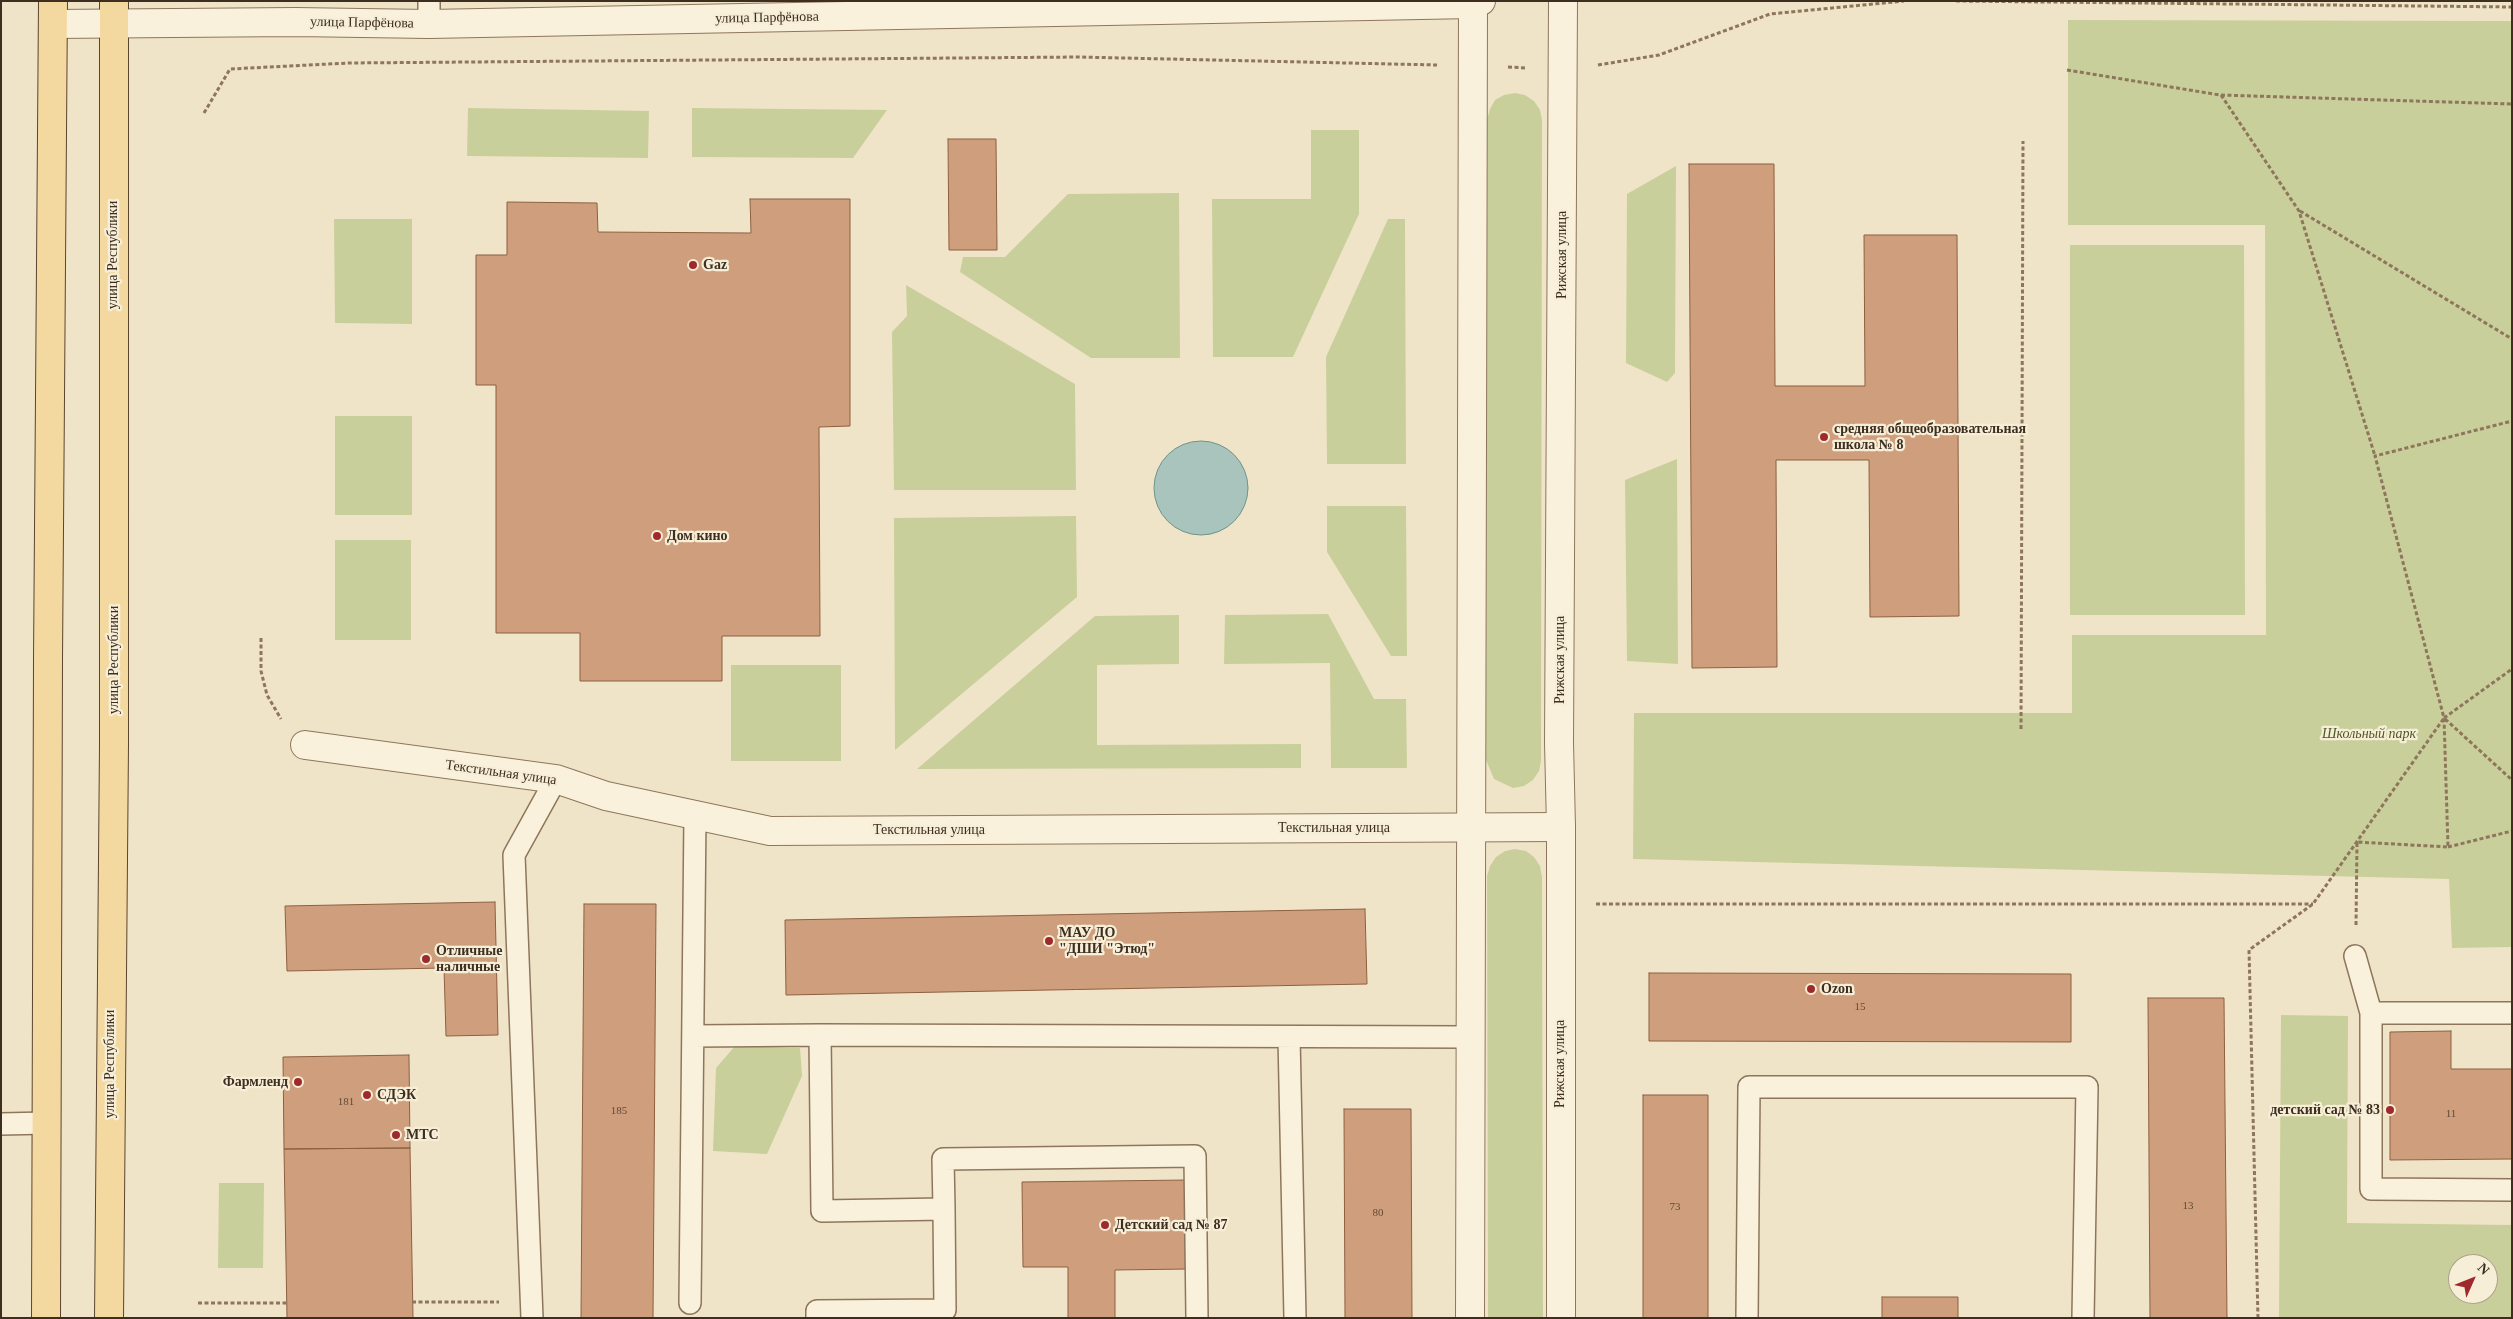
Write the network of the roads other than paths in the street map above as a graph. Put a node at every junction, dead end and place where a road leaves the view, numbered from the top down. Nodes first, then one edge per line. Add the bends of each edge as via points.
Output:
1 (1563, 1) edge
2 (1476, 2) edge
3 (923, 8) edge
4 (53, 13) edge
5 (114, 13) edge
6 (429, 13) edge
7 (306, 745) road end
8 (556, 779) junction
9 (695, 815) junction
10 (1471, 827) junction
11 (1561, 827) junction
12 (2355, 956) road end
13 (2372, 1012) junction
14 (2512, 1013) edge
15 (820, 1035) junction
16 (693, 1036) junction
17 (1289, 1037) junction
18 (1470, 1038) junction
19 (1, 1124) edge
20 (47, 1124) junction
21 (2512, 1190) edge
22 (944, 1209) junction
23 (690, 1303) dead end
24 (532, 1310) edge
25 (46, 1318) edge
26 (109, 1318) edge
27 (817, 1318) edge
28 (1198, 1318) edge
29 (1295, 1318) edge
30 (1470, 1318) edge
31 (1561, 1318) edge
32 (1747, 1318) edge
33 (2083, 1318) edge

1 - 11 street, Рижская улица
2 - 3 street, улица Парфёнова
2 - 10 street via 1473,66
3 - 6 street, улица Парфёнова
4 - 5 street, улица Парфёнова
4 - 20 main road
5 - 6 street, улица Парфёнова via 295,22
5 - 26 main road, улица Республики via 114,744
7 - 8 street, Текстильная улица
8 - 9 street, Текстильная улица via 606,796
8 - 24 lane via 514,856
9 - 10 street, Текстильная улица via 770,831
9 - 16 lane
10 - 11 street, Текстильная улица
10 - 18 street
11 - 31 street, Рижская улица
12 - 13 lane
13 - 14 lane
13 - 21 lane via 2371,1189
15 - 16 lane
15 - 17 lane
15 - 22 lane via 822,1211
16 - 23 lane
17 - 18 lane
17 - 29 lane
18 - 30 street
19 - 20 lane
20 - 25 main road
22 - 27 lane via 945,1310 817,1311
22 - 28 lane via 943,1159 1196,1156
32 - 33 lane via 1748,1087 2087,1087

